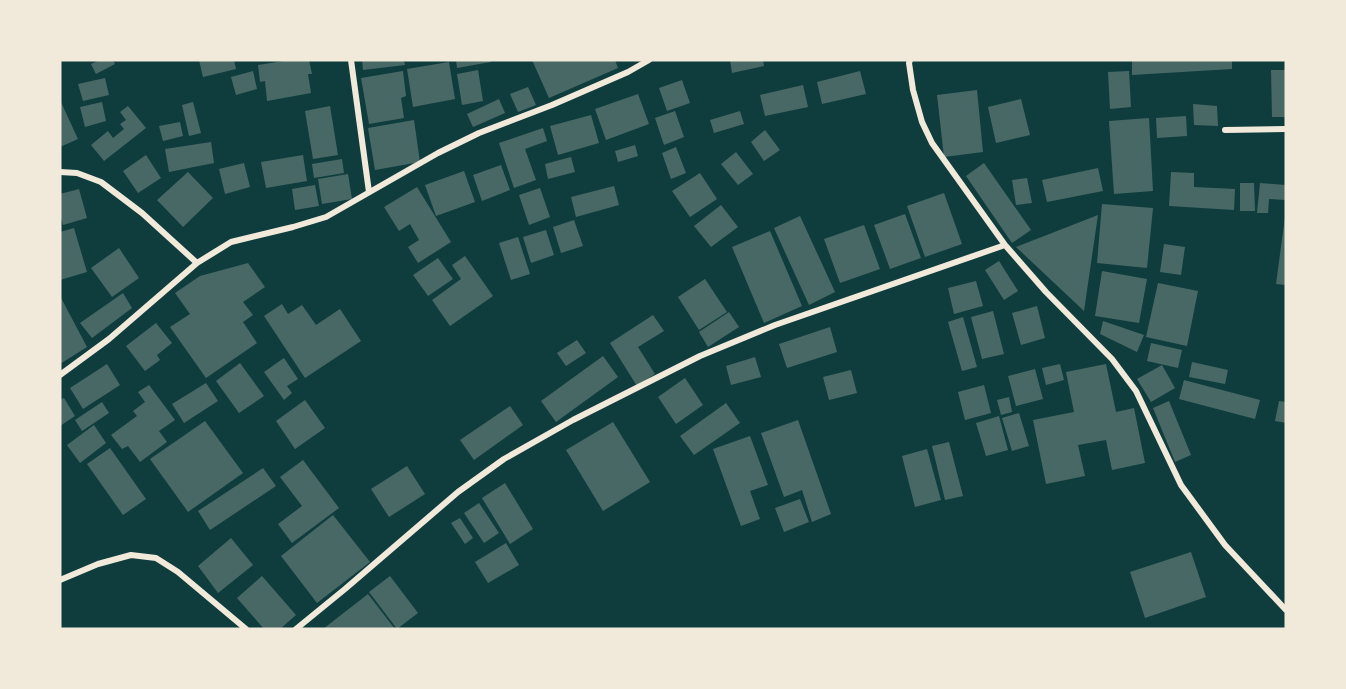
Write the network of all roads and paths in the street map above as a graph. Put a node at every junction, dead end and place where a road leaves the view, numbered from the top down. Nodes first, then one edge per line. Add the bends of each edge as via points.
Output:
1 (351, 60) edge
2 (649, 60) edge
3 (910, 60) edge
4 (1286, 129) edge
5 (1225, 130) dead end
6 (60, 172) edge
7 (369, 192) junction
8 (1005, 245) junction
9 (198, 263) junction
10 (60, 375) edge
11 (60, 580) edge
12 (1286, 610) edge
13 (246, 629) edge
14 (296, 629) edge

1 - 7 street
2 - 7 street via 606,82 479,133
3 - 8 street via 913,90 932,143
4 - 5 street
6 - 9 street via 77,173 101,182
7 - 9 street via 326,217 231,242
8 - 12 street via 1112,358 1136,392 1182,485 1225,545
8 - 14 street via 775,324 700,356 573,420 504,459 458,492
9 - 10 street
11 - 13 street via 131,555 156,558

